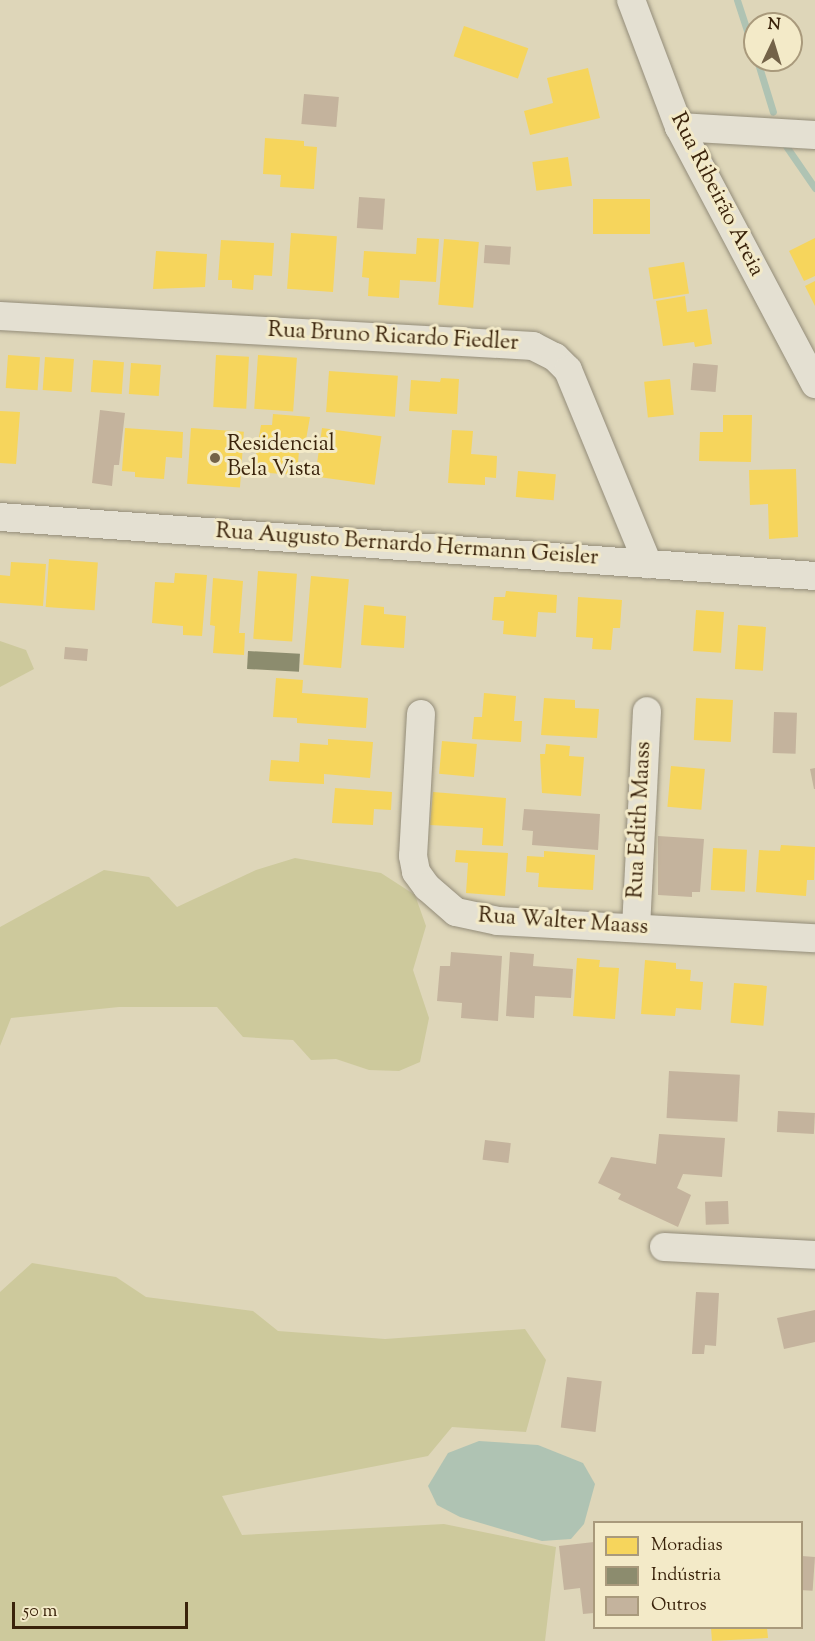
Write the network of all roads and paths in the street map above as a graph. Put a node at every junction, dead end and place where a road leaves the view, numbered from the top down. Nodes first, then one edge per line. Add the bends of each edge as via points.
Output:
1 (631, 0) edge
2 (679, 128) junction
3 (815, 135) edge
4 (0, 316) edge
5 (815, 384) edge
6 (0, 517) edge
7 (648, 564) junction
8 (815, 576) edge
9 (647, 711) dead end
10 (421, 714) dead end
11 (636, 928) junction
12 (815, 938) edge
13 (664, 1247) dead end
14 (815, 1255) edge

1 - 2 street, Rua Ribeirão Areia
2 - 3 street
2 - 5 street, Rua Ribeirão Areia
4 - 7 street, Rua Bruno Ricardo Fiedler via 533,346 555,357 568,370
6 - 7 street, Rua Augusto Bernardo Hermann Geisler
7 - 8 street, Rua Augusto Bernardo Hermann Geisler
9 - 11 street, Rua Edith Maass
10 - 11 street, Rua Walter Maass via 413,856 417,872 440,902 456,912 498,921
11 - 12 street, Rua Walter Maass
13 - 14 street

